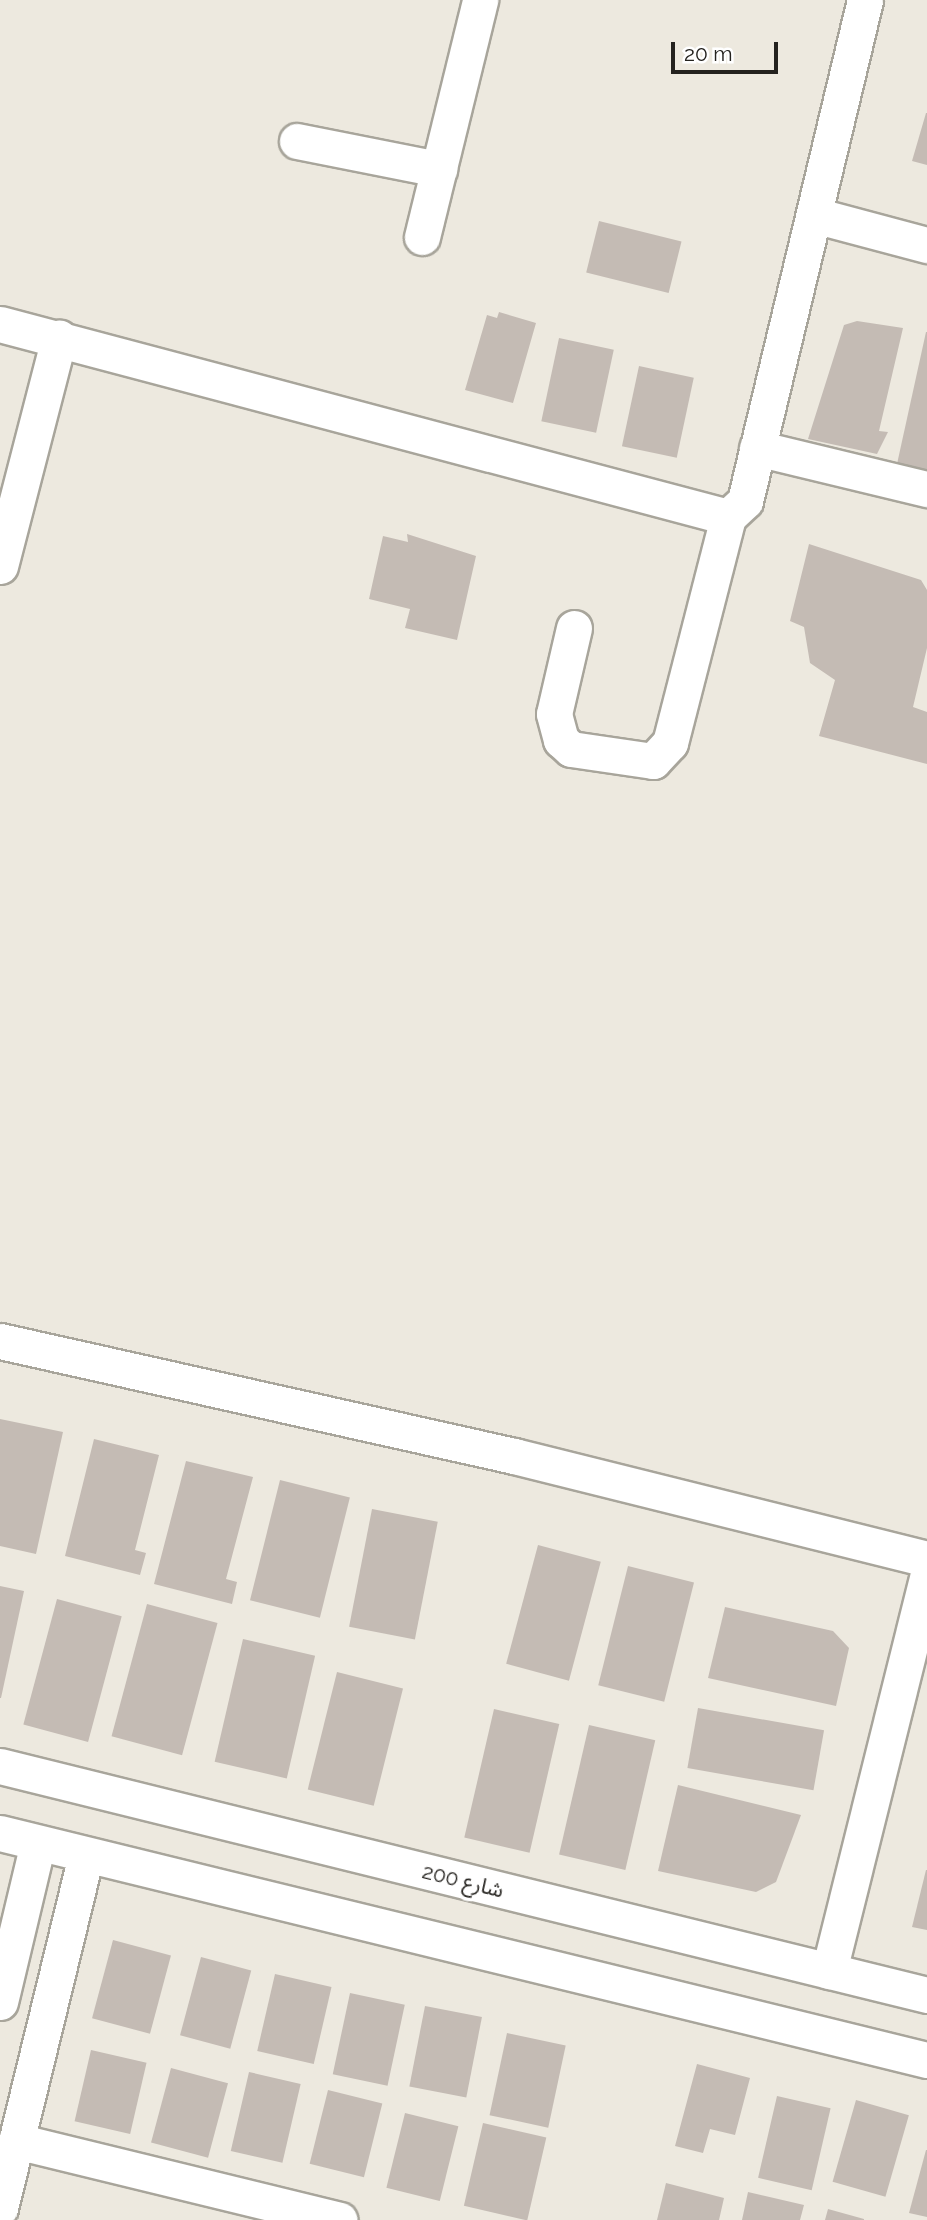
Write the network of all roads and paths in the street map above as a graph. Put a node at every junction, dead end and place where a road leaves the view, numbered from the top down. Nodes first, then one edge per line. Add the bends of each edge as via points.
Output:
1 (480, 0) edge
2 (866, 0) edge
3 (297, 141) dead end
4 (439, 169) junction
5 (814, 215) junction
6 (422, 237) dead end
7 (927, 245) edge
8 (0, 324) edge
9 (59, 338) junction
10 (757, 448) junction
11 (927, 489) edge
12 (728, 517) junction
13 (0, 566) edge
14 (574, 628) dead end
15 (0, 1341) edge
16 (927, 1559) edge
17 (927, 1578) edge
18 (0, 1766) edge
19 (0, 1833) edge
20 (38, 1843) junction
21 (86, 1854) junction
22 (829, 1971) junction
23 (927, 1995) edge
24 (0, 2002) edge
25 (927, 2060) edge
26 (16, 2141) junction
27 (0, 2208) edge
28 (339, 2220) edge

1 - 4 street
2 - 5 street
3 - 4 street
4 - 6 street
5 - 7 street
5 - 10 street
8 - 9 street
9 - 12 street
9 - 13 street
10 - 11 street
10 - 12 street via 745,501
12 - 14 street via 670,743 653,761 570,749 561,740 554,714
15 - 16 street via 514,1457
17 - 22 street
18 - 22 street, شارع 200
19 - 20 street
20 - 21 street
20 - 24 street
21 - 25 street
21 - 26 street
22 - 23 street, شارع 200
26 - 27 street
26 - 28 street

